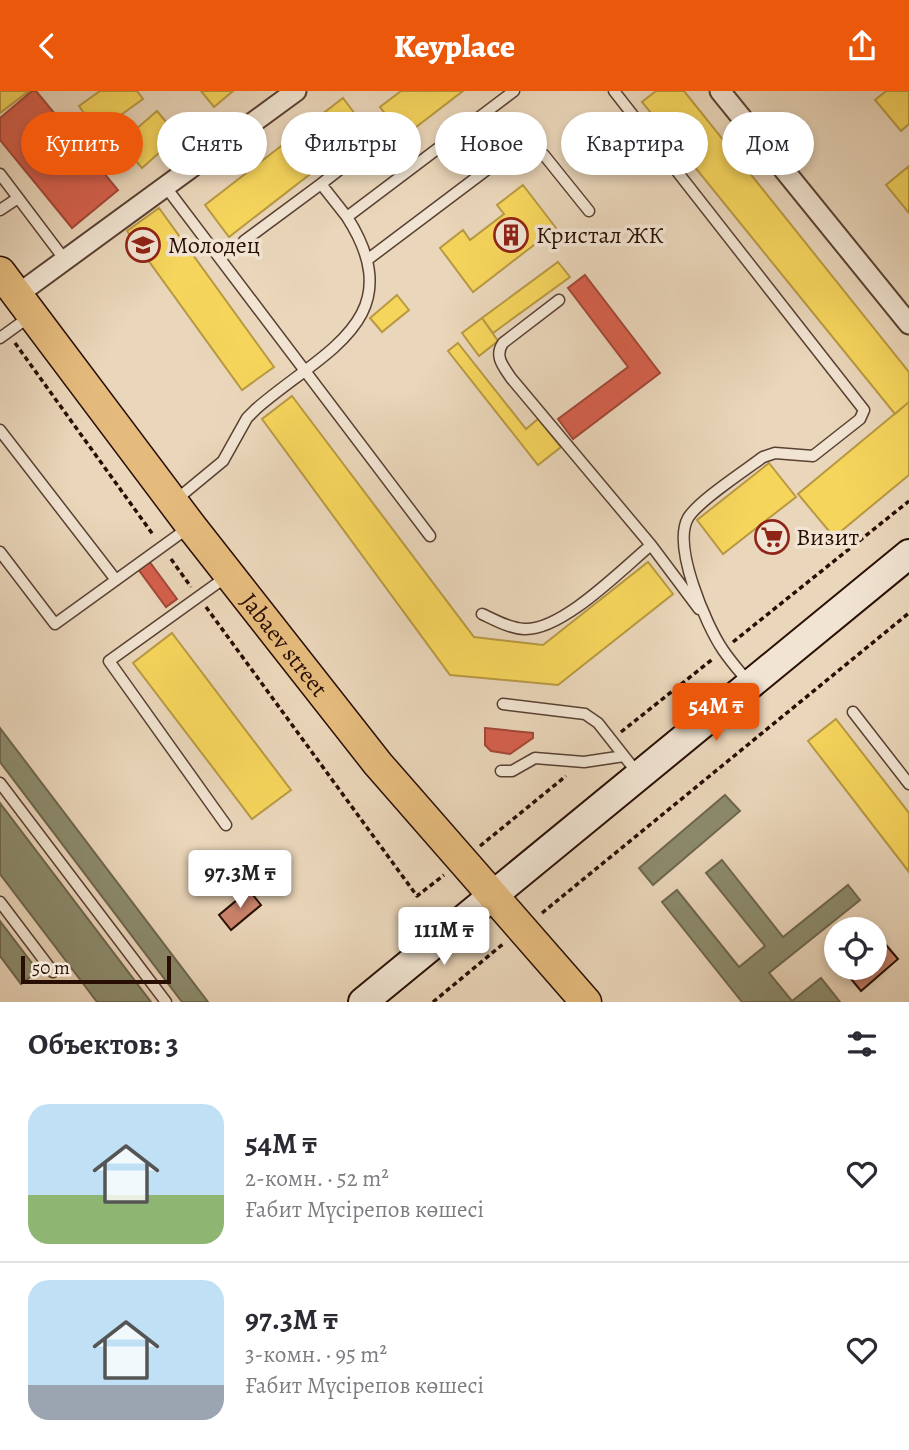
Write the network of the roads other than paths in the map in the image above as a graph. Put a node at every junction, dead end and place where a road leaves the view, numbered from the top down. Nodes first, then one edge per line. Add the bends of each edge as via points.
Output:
1 (296, 91) edge
2 (514, 91) edge
3 (614, 91) edge
4 (720, 91) edge
5 (0, 174) edge
6 (333, 175) edge
7 (321, 184) junction
8 (165, 186) junction
9 (18, 198) junction
10 (0, 210) edge
11 (589, 211) dead end
12 (347, 218) junction
13 (244, 241) dead end
14 (65, 260) junction
15 (367, 260) junction
16 (16, 294) edge
17 (559, 300) dead end
18 (909, 324) edge
19 (0, 338) edge
20 (305, 370) junction
21 (0, 429) edge
22 (174, 502) junction
23 (191, 526) junction
24 (430, 536) dead end
25 (651, 545) junction
26 (0, 552) edge
27 (909, 554) edge
28 (229, 575) junction
29 (116, 580) junction
30 (482, 614) dead end
31 (703, 615) junction
32 (750, 684) junction
33 (503, 704) dead end
34 (853, 712) dead end
35 (632, 766) junction
36 (501, 771) dead end
37 (0, 783) edge
38 (909, 784) edge
39 (226, 825) dead end
40 (493, 895) junction
41 (0, 902) edge
42 (53, 972) dead end
43 (166, 1002) edge
44 (363, 1002) edge
45 (586, 1002) edge

1 - 8 street
2 - 12 lane
3 - 31 lane via 864,410 860,419 813,456 769,454 693,512 685,526 685,545
4 - 18 street
5 - 9 lane
6 - 7 lane
7 - 12 lane
7 - 13 lane
8 - 14 street
8 - 20 lane
9 - 10 lane
9 - 14 lane
11 - 15 lane via 544,155 527,146 509,153
12 - 15 lane
14 - 16 street
15 - 20 lane via 367,300 362,315 340,346
16 - 19 lane
16 - 22 main road, Jabaev street
17 - 25 lane via 503,343 500,361
20 - 22 lane via 256,408 223,461
20 - 24 lane
21 - 29 lane
22 - 23 main road, Jabaev street
23 - 28 main road, Jabaev street
23 - 29 lane
25 - 30 lane via 545,626 521,629
25 - 31 lane
26 - 29 lane via 55,624
27 - 32 main road
28 - 39 lane via 109,661
28 - 40 main road, Jabaev street via 378,764
31 - 32 lane
32 - 35 main road
33 - 35 lane via 585,714 598,723
34 - 38 lane
35 - 36 lane via 535,758 512,771
35 - 40 main road
37 - 43 lane
40 - 44 main road
40 - 45 main road, Jabaev street
41 - 42 lane

